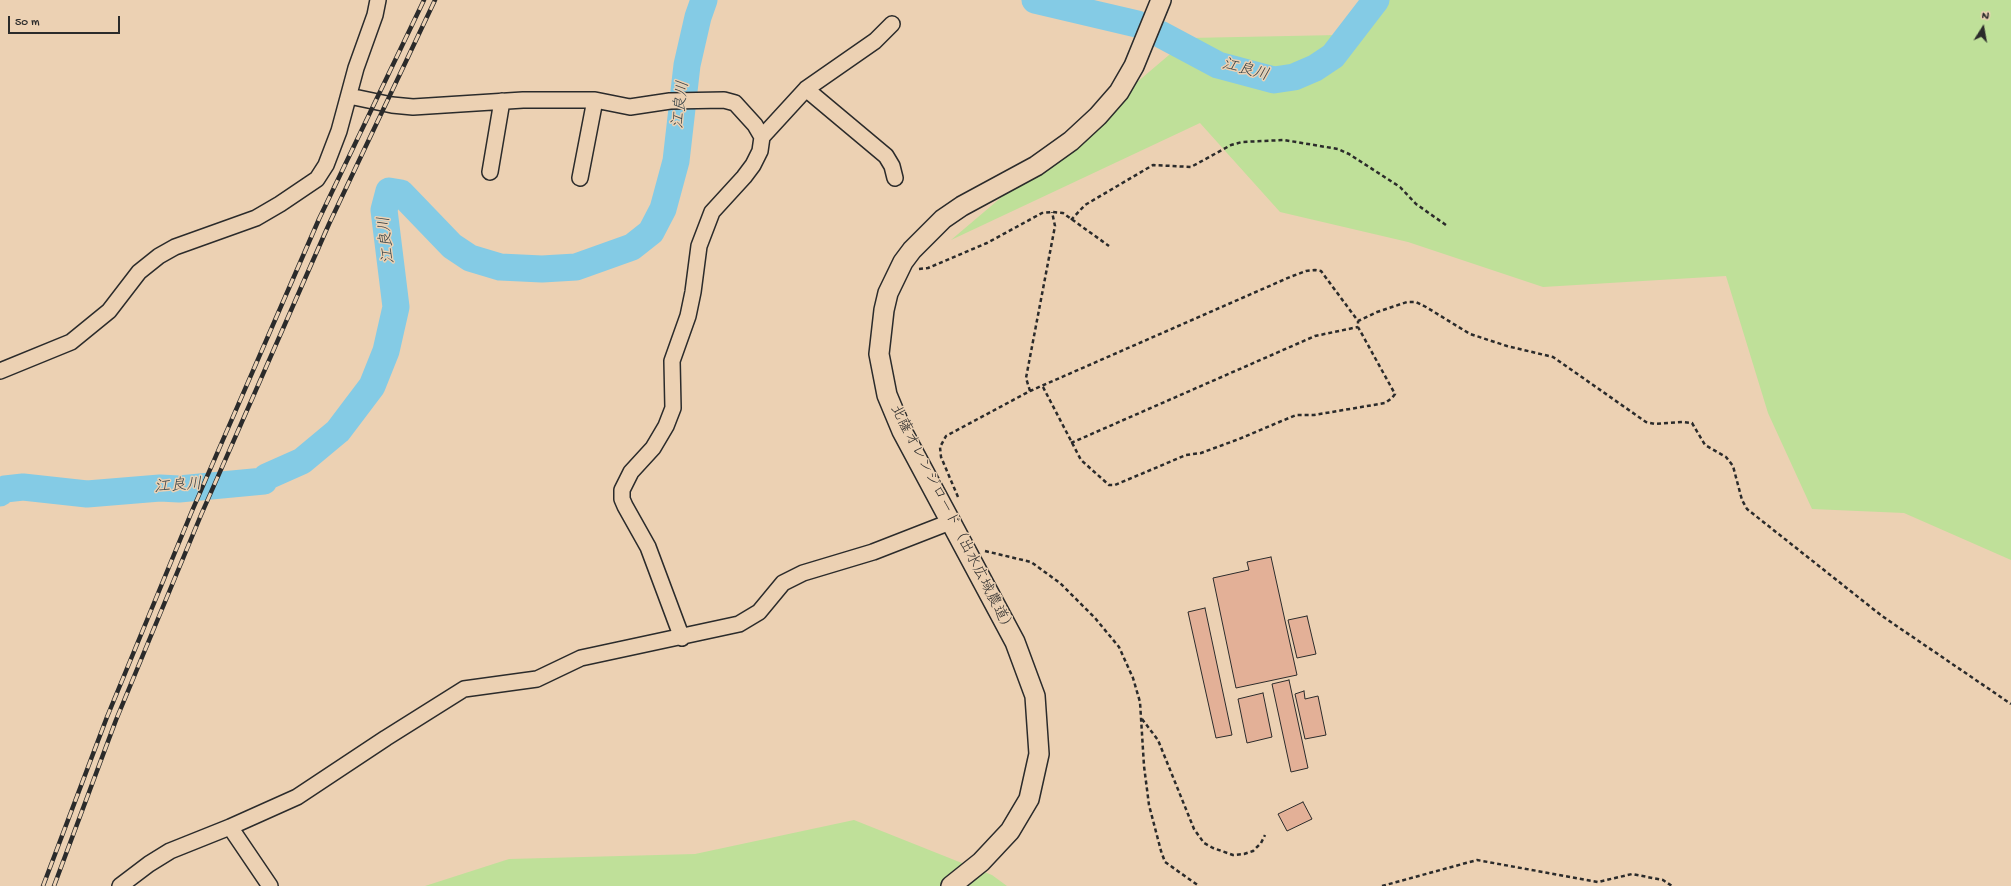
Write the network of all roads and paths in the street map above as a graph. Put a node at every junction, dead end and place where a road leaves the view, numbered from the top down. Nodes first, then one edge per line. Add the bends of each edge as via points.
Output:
1 (378, 0) edge
2 (1161, 0) edge
3 (892, 24) dead end
4 (806, 89) junction
5 (349, 96) junction
6 (595, 100) junction
7 (502, 101) junction
8 (762, 137) junction
9 (490, 172) dead end
10 (580, 178) dead end
11 (895, 178) dead end
12 (1052, 212) junction
13 (1071, 220) junction
14 (1446, 225) dead end
15 (1109, 246) dead end
16 (898, 270) junction
17 (1358, 321) junction
18 (1358, 327) junction
19 (0, 371) edge
20 (1043, 387) junction
21 (1030, 392) junction
22 (1071, 443) junction
23 (960, 501) dead end
24 (950, 522) junction
25 (966, 552) junction
26 (682, 638) junction
27 (2011, 704) edge
28 (1142, 718) junction
29 (230, 827) junction
30 (1265, 835) dead end
31 (120, 886) edge
32 (270, 886) edge
33 (951, 886) edge
34 (1199, 886) edge
35 (1382, 886) edge
36 (1672, 886) edge

1 - 5 street
2 - 16 street, 北薩オレンジロード（出水広域農道） via 1146,40 1130,72 1119,92 1098,116 1071,142 1036,166 943,219 912,250
3 - 4 street via 875,41
4 - 8 street
4 - 11 street via 886,156
5 - 7 street via 413,107
5 - 19 street via 340,131 326,165 317,179 256,218 159,256 139,272 109,311 71,342
6 - 7 street
6 - 8 street via 630,107 696,100 724,100 735,103
6 - 10 street
7 - 9 street
8 - 26 street via 760,151 753,165 712,212 705,228 699,246 688,316 672,361 672,408 666,426 653,448 632,472 622,490 622,499 648,547
12 - 13 path via 1063,214
12 - 16 path via 1042,213 987,243 928,268
12 - 21 path via 1055,226 1026,378
13 - 14 path via 1085,206 1153,165 1191,167 1231,145 1284,140 1338,149 1349,154 1400,186 1416,204
13 - 15 path
16 - 24 street, 北薩オレンジロード（出水広域農道） via 888,293 880,335 879,354 887,396 902,431
17 - 18 path
17 - 20 path via 1322,271 1306,271
17 - 27 path via 1407,302 1416,302 1470,334 1553,357 1646,422 1692,423 1705,444 1726,457 1733,466 1747,509 1882,616
18 - 22 path via 1315,336
18 - 22 path via 1395,394 1385,402 1314,415 1296,415 1239,439 1200,453 1186,455 1115,485 1109,485 1081,460
20 - 21 path
20 - 22 path
21 - 23 path via 950,433 942,442 941,457
24 - 25 street, 北薩オレンジロード（出水広域農道）
24 - 26 street via 873,552 803,573 783,583 759,612 739,624
25 - 28 path via 990,551 1031,562 1060,583 1095,618 1119,647 1133,678
25 - 33 street, 北薩オレンジロード（出水広域農道） via 1015,642 1027,672 1034,696 1039,754 1029,799 1010,831 981,862
26 - 29 street via 581,658 537,679 464,689 297,797
28 - 30 path via 1158,740 1194,829 1204,843 1233,855 1244,854 1253,851
28 - 34 path via 1149,805 1161,851 1165,862
29 - 31 street via 170,851
29 - 32 street
35 - 36 path via 1477,860 1598,882 1632,874 1659,879

